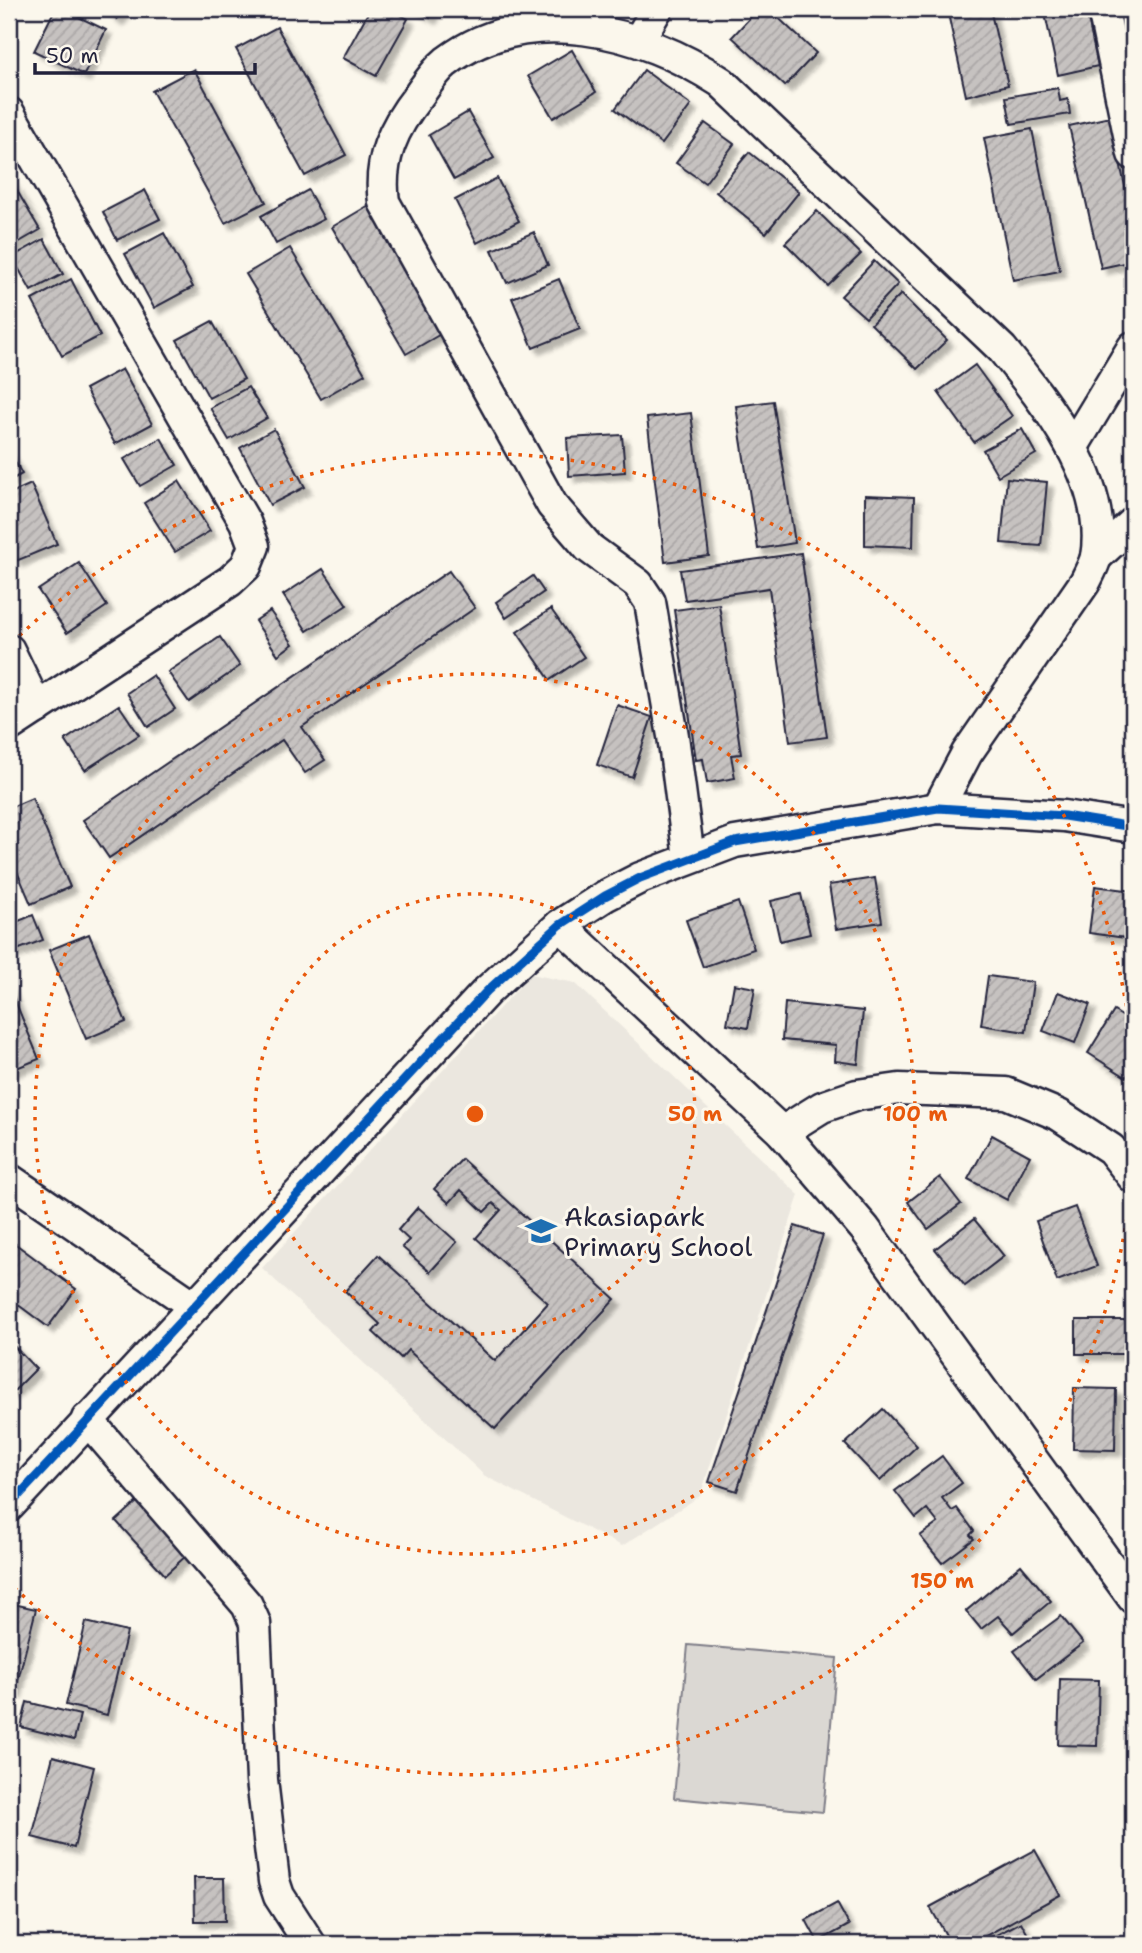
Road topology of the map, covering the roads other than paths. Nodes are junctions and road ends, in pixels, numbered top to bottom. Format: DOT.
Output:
graph roads {
  1 [pos="657,9"];
  2 [pos="1103,9"];
  3 [pos="538,14"];
  4 [pos="640,38"];
  5 [pos="1122,50"];
  6 [pos="1127,91"];
  7 [pos="9,113"];
  8 [pos="1133,154"];
  9 [pos="1133,346"];
  10 [pos="1072,448"];
  11 [pos="1133,523"];
  12 [pos="1096,557"];
  13 [pos="9,650"];
  14 [pos="37,708"];
  15 [pos="9,726"];
  16 [pos="937,808"];
  17 [pos="1133,827"];
  18 [pos="689,858"];
  19 [pos="560,925"];
  20 [pos="782,1132"];
  21 [pos="1133,1177"];
  22 [pos="9,1179"];
  23 [pos="194,1306"];
  24 [pos="87,1419"];
  25 [pos="9,1506"];
  26 [pos="1133,1598"];
  27 [pos="310,1944"];
  1 -- 4 [label="street"];
  2 -- 5 [label="street"];
  3 -- 4 [label="street"];
  3 -- 18 [label="street"];
  4 -- 10 [label="street"];
  5 -- 6 [label="street"];
  6 -- 8 [label="street"];
  7 -- 14 [label="street"];
  9 -- 10 [label="street"];
  10 -- 12 [label="street"];
  11 -- 12 [label="street"];
  12 -- 16 [label="street"];
  13 -- 14 [label="street"];
  14 -- 15 [label="street"];
  16 -- 17 [label="street"];
  16 -- 18 [label="street"];
  18 -- 19 [label="street"];
  19 -- 20 [label="street"];
  19 -- 23 [label="street"];
  20 -- 21 [label="street"];
  20 -- 26 [label="street"];
  22 -- 23 [label="street"];
  23 -- 24 [label="street"];
  24 -- 25 [label="street"];
  24 -- 27 [label="street"];
}
